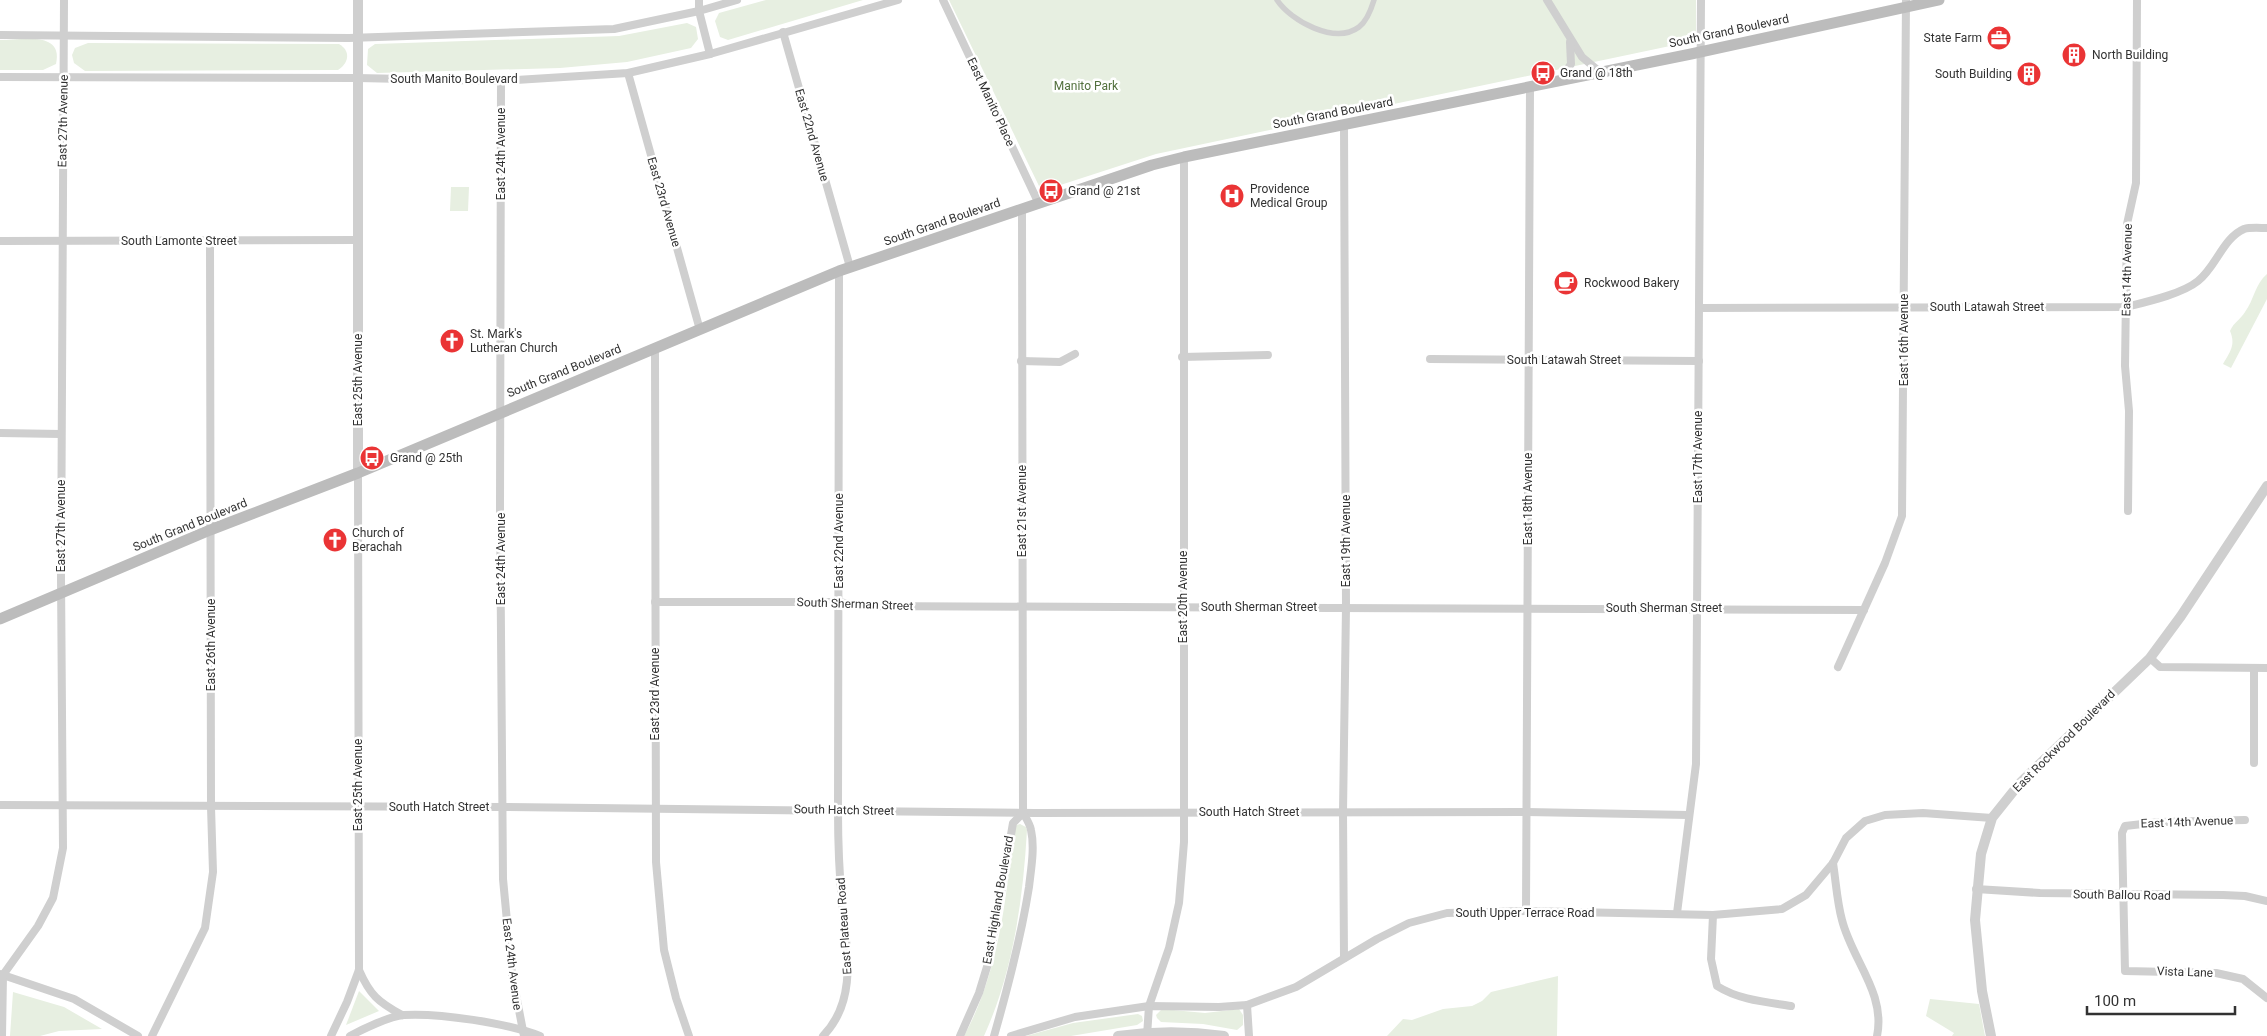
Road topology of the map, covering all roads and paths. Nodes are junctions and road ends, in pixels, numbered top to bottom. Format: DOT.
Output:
graph roads {
  1 [pos="64,0"];
  2 [pos="358,0"];
  3 [pos="699,0"];
  4 [pos="737,0"];
  5 [pos="898,0"];
  6 [pos="943,0"];
  7 [pos="1277,0"];
  8 [pos="1374,0"];
  9 [pos="1547,0"];
  10 [pos="1701,0"];
  11 [pos="1938,0"];
  12 [pos="2137,0"];
  13 [pos="1906,3"];
  14 [pos="699,11"];
  15 [pos="783,32"];
  16 [pos="0,35"];
  17 [pos="64,35"];
  18 [pos="358,38"];
  19 [pos="1570,38"];
  20 [pos="1701,52"];
  21 [pos="710,54"];
  22 [pos="1600,72"];
  23 [pos="628,73"];
  24 [pos="0,77"];
  25 [pos="64,77"];
  26 [pos="357,78"];
  27 [pos="501,81"];
  28 [pos="1559,81"];
  29 [pos="1530,87"];
  30 [pos="1344,124"];
  31 [pos="1184,157"];
  32 [pos="1039,204"];
  33 [pos="1022,209"];
  34 [pos="2267,228"];
  35 [pos="358,240"];
  36 [pos="0,241"];
  37 [pos="62,241"];
  38 [pos="210,242"];
  39 [pos="844,269"];
  40 [pos="1904,306"];
  41 [pos="2126,307"];
  42 [pos="1699,308"];
  43 [pos="700,330"];
  44 [pos="655,348"];
  45 [pos="1075,354"];
  46 [pos="1268,355"];
  47 [pos="1182,357"];
  48 [pos="1430,359"];
  49 [pos="1530,360"];
  50 [pos="1022,361"];
  51 [pos="1699,361"];
  52 [pos="500,412"];
  53 [pos="0,433"];
  54 [pos="62,434"];
  55 [pos="358,473"];
  56 [pos="2267,486"];
  57 [pos="2128,511"];
  58 [pos="210,530"];
  59 [pos="61,593"];
  60 [pos="655,602"];
  61 [pos="839,602"];
  62 [pos="1022,606"];
  63 [pos="1184,606"];
  64 [pos="1346,607"];
  65 [pos="1528,608"];
  66 [pos="1697,608"];
  67 [pos="1864,610"];
  68 [pos="0,619"];
  69 [pos="2150,658"];
  70 [pos="1838,667"];
  71 [pos="2254,668"];
  72 [pos="2267,668"];
  73 [pos="2254,763"];
  74 [pos="0,805"];
  75 [pos="63,806"];
  76 [pos="358,806"];
  77 [pos="211,807"];
  78 [pos="503,807"];
  79 [pos="654,808"];
  80 [pos="838,810"];
  81 [pos="1343,812"];
  82 [pos="1527,812"];
  83 [pos="1023,813"];
  84 [pos="1184,813"];
  85 [pos="1688,815"];
  86 [pos="1992,818"];
  87 [pos="2245,820"];
  88 [pos="1833,863"];
  89 [pos="1976,889"];
  90 [pos="2122,895"];
  91 [pos="2267,901"];
  92 [pos="1526,911"];
  93 [pos="1677,913"];
  94 [pos="1713,915"];
  95 [pos="1344,958"];
  96 [pos="359,970"];
  97 [pos="2125,971"];
  98 [pos="1,975"];
  99 [pos="2267,998"];
  100 [pos="1247,1004"];
  101 [pos="1150,1006"];
  102 [pos="1791,1006"];
  103 [pos="402,1015"];
  104 [pos="522,1032"];
  105 [pos="1147,1034"];
  106 [pos="2,1036"];
  107 [pos="138,1036"];
  108 [pos="152,1036"];
  109 [pos="331,1036"];
  110 [pos="350,1036"];
  111 [pos="540,1036"];
  112 [pos="689,1036"];
  113 [pos="823,1036"];
  114 [pos="960,1036"];
  115 [pos="994,1036"];
  116 [pos="1011,1036"];
  117 [pos="1118,1036"];
  118 [pos="1224,1036"];
  119 [pos="1249,1036"];
  120 [pos="1877,1036"];
  121 [pos="1991,1036"];
  1 -- 17 [label="street, East 27th Avenue"];
  2 -- 18 [label="street, East 25th Avenue"];
  3 -- 14 [label="street"];
  4 -- 14 [label="street"];
  5 -- 15 [label="street, South Manito Boulevard"];
  6 -- 32 [label="street, East Manito Place"];
  7 -- 8 [label="street"];
  9 -- 19 [label="street"];
  10 -- 20 [label="street, East 17th Avenue"];
  11 -- 13 [label="main road, South Grand Boulevard"];
  12 -- 41 [label="street, East 14th Avenue"];
  13 -- 20 [label="main road, South Grand Boulevard"];
  13 -- 40 [label="street, East 16th Avenue"];
  14 -- 18 [label="street"];
  14 -- 21 [label="street"];
  15 -- 21 [label="street, South Manito Boulevard"];
  15 -- 39 [label="street, East 22nd Avenue"];
  16 -- 17 [label="street"];
  17 -- 18 [label="street"];
  17 -- 25 [label="street, East 27th Avenue"];
  18 -- 26 [label="street, East 25th Avenue"];
  19 -- 22 [label="street"];
  19 -- 28 [label="street"];
  20 -- 22 [label="main road, South Grand Boulevard"];
  20 -- 42 [label="street, East 17th Avenue"];
  21 -- 23 [label="street, South Manito Boulevard"];
  22 -- 28 [label="main road, South Grand Boulevard"];
  23 -- 27 [label="street, South Manito Boulevard"];
  23 -- 43 [label="street, East 23rd Avenue"];
  24 -- 25 [label="street, South Manito Boulevard"];
  25 -- 26 [label="street, South Manito Boulevard"];
  25 -- 37 [label="street, East 27th Avenue"];
  26 -- 27 [label="street, South Manito Boulevard"];
  26 -- 35 [label="street, East 25th Avenue"];
  27 -- 52 [label="street, East 24th Avenue"];
  28 -- 29 [label="main road, South Grand Boulevard"];
  29 -- 30 [label="main road, South Grand Boulevard"];
  29 -- 49 [label="street, East 18th Avenue"];
  30 -- 31 [label="main road, South Grand Boulevard"];
  30 -- 64 [label="street, East 19th Avenue"];
  31 -- 32 [label="main road, South Grand Boulevard"];
  31 -- 47 [label="street, East 20th Avenue"];
  32 -- 33 [label="main road, South Grand Boulevard"];
  33 -- 39 [label="main road, South Grand Boulevard"];
  33 -- 50 [label="street, East 21st Avenue"];
  34 -- 41 [label="street, South Latawah Street"];
  35 -- 38 [label="street, South Lamonte Street"];
  35 -- 55 [label="street, East 25th Avenue"];
  36 -- 37 [label="street, South Lamonte Street"];
  37 -- 38 [label="street, South Lamonte Street"];
  37 -- 54 [label="street, East 27th Avenue"];
  38 -- 58 [label="street, East 26th Avenue"];
  39 -- 43 [label="main road, South Grand Boulevard"];
  39 -- 61 [label="street, East 22nd Avenue"];
  40 -- 41 [label="street, South Latawah Street"];
  40 -- 42 [label="street, South Latawah Street"];
  40 -- 67 [label="street, East 16th Avenue"];
  41 -- 57 [label="street, East 14th Avenue"];
  42 -- 51 [label="street, East 17th Avenue"];
  43 -- 44 [label="main road, South Grand Boulevard"];
  44 -- 52 [label="main road, South Grand Boulevard"];
  44 -- 60 [label="street, East 23rd Avenue"];
  45 -- 50 [label="street"];
  46 -- 47 [label="street"];
  47 -- 63 [label="street, East 20th Avenue"];
  48 -- 49 [label="street, South Latawah Street"];
  49 -- 51 [label="street, South Latawah Street"];
  49 -- 65 [label="street, East 18th Avenue"];
  50 -- 62 [label="street, East 21st Avenue"];
  51 -- 66 [label="street, East 17th Avenue"];
  52 -- 55 [label="main road, South Grand Boulevard"];
  52 -- 78 [label="street, East 24th Avenue"];
  53 -- 54 [label="street"];
  54 -- 59 [label="street, East 27th Avenue"];
  55 -- 58 [label="main road, South Grand Boulevard"];
  55 -- 76 [label="street, East 25th Avenue"];
  56 -- 69 [label="street, East Rockwood Boulevard"];
  58 -- 59 [label="main road, South Grand Boulevard"];
  58 -- 77 [label="street, East 26th Avenue"];
  59 -- 68 [label="main road, South Grand Boulevard"];
  59 -- 75 [label="street, East 27th Avenue"];
  60 -- 61 [label="street, South Sherman Street"];
  60 -- 79 [label="street, East 23rd Avenue"];
  61 -- 62 [label="street, South Sherman Street"];
  61 -- 80 [label="street, East 22nd Avenue"];
  62 -- 63 [label="street, South Sherman Street"];
  62 -- 83 [label="street, East 21st Avenue"];
  63 -- 64 [label="street, South Sherman Street"];
  63 -- 84 [label="street, East 20th Avenue"];
  64 -- 65 [label="street, South Sherman Street"];
  64 -- 81 [label="street, East 19th Avenue"];
  65 -- 66 [label="street, South Sherman Street"];
  65 -- 82 [label="street, East 18th Avenue"];
  66 -- 67 [label="street, South Sherman Street"];
  66 -- 85 [label="street, East 17th Avenue"];
  67 -- 70 [label="street, East 16th Avenue"];
  69 -- 71 [label="street"];
  69 -- 86 [label="street, East Rockwood Boulevard"];
  71 -- 72 [label="street"];
  71 -- 73 [label="street"];
  74 -- 75 [label="street, South Hatch Street"];
  75 -- 77 [label="street, South Hatch Street"];
  75 -- 98 [label="street, East 27th Avenue"];
  76 -- 77 [label="street, South Hatch Street"];
  76 -- 78 [label="street, South Hatch Street"];
  76 -- 96 [label="street, East 25th Avenue"];
  77 -- 108 [label="street, East 26th Avenue"];
  78 -- 79 [label="street, South Hatch Street"];
  78 -- 104 [label="street, East 24th Avenue"];
  79 -- 80 [label="street, South Hatch Street"];
  79 -- 112 [label="street, East 23rd Avenue"];
  80 -- 83 [label="street, South Hatch Street"];
  80 -- 113 [label="street, East Plateau Road"];
  81 -- 82 [label="street, South Hatch Street"];
  81 -- 84 [label="street, South Hatch Street"];
  81 -- 95 [label="street, East 19th Avenue"];
  82 -- 85 [label="street, South Hatch Street"];
  82 -- 92 [label="street, East 18th Avenue"];
  83 -- 84 [label="street, South Hatch Street"];
  83 -- 114 [label="street, East Highland Boulevard"];
  83 -- 115 [label="street, East Highland Boulevard"];
  84 -- 101 [label="street, East 20th Avenue"];
  85 -- 93 [label="street, East 17th Avenue"];
  86 -- 88 [label="street, South Upper Terrace Road"];
  86 -- 89 [label="street, East Rockwood Boulevard"];
  87 -- 90 [label="street, East 14th Avenue"];
  88 -- 94 [label="street, South Upper Terrace Road"];
  88 -- 120 [label="street"];
  89 -- 90 [label="street, South Ballou Road"];
  89 -- 121 [label="street, East Rockwood Boulevard"];
  90 -- 91 [label="street, South Ballou Road"];
  90 -- 97 [label="street, East 14th Avenue"];
  92 -- 93 [label="street, South Upper Terrace Road"];
  92 -- 95 [label="street, South Upper Terrace Road"];
  93 -- 94 [label="street, South Upper Terrace Road"];
  94 -- 102 [label="street"];
  95 -- 100 [label="street, South Upper Terrace Road"];
  96 -- 103 [label="street, East 25th Avenue"];
  96 -- 109 [label="street, East 25th Avenue"];
  97 -- 99 [label="street, Vista Lane"];
  98 -- 106 [label="street"];
  98 -- 107 [label="street"];
  100 -- 101 [label="street, South Upper Terrace Road"];
  100 -- 119 [label="street"];
  101 -- 105 [label="street, East 20th Avenue"];
  101 -- 116 [label="street, South Upper Terrace Road"];
  103 -- 104 [label="street"];
  103 -- 110 [label="street"];
  104 -- 111 [label="street"];
  105 -- 117 [label="street"];
  105 -- 118 [label="street"];
}
